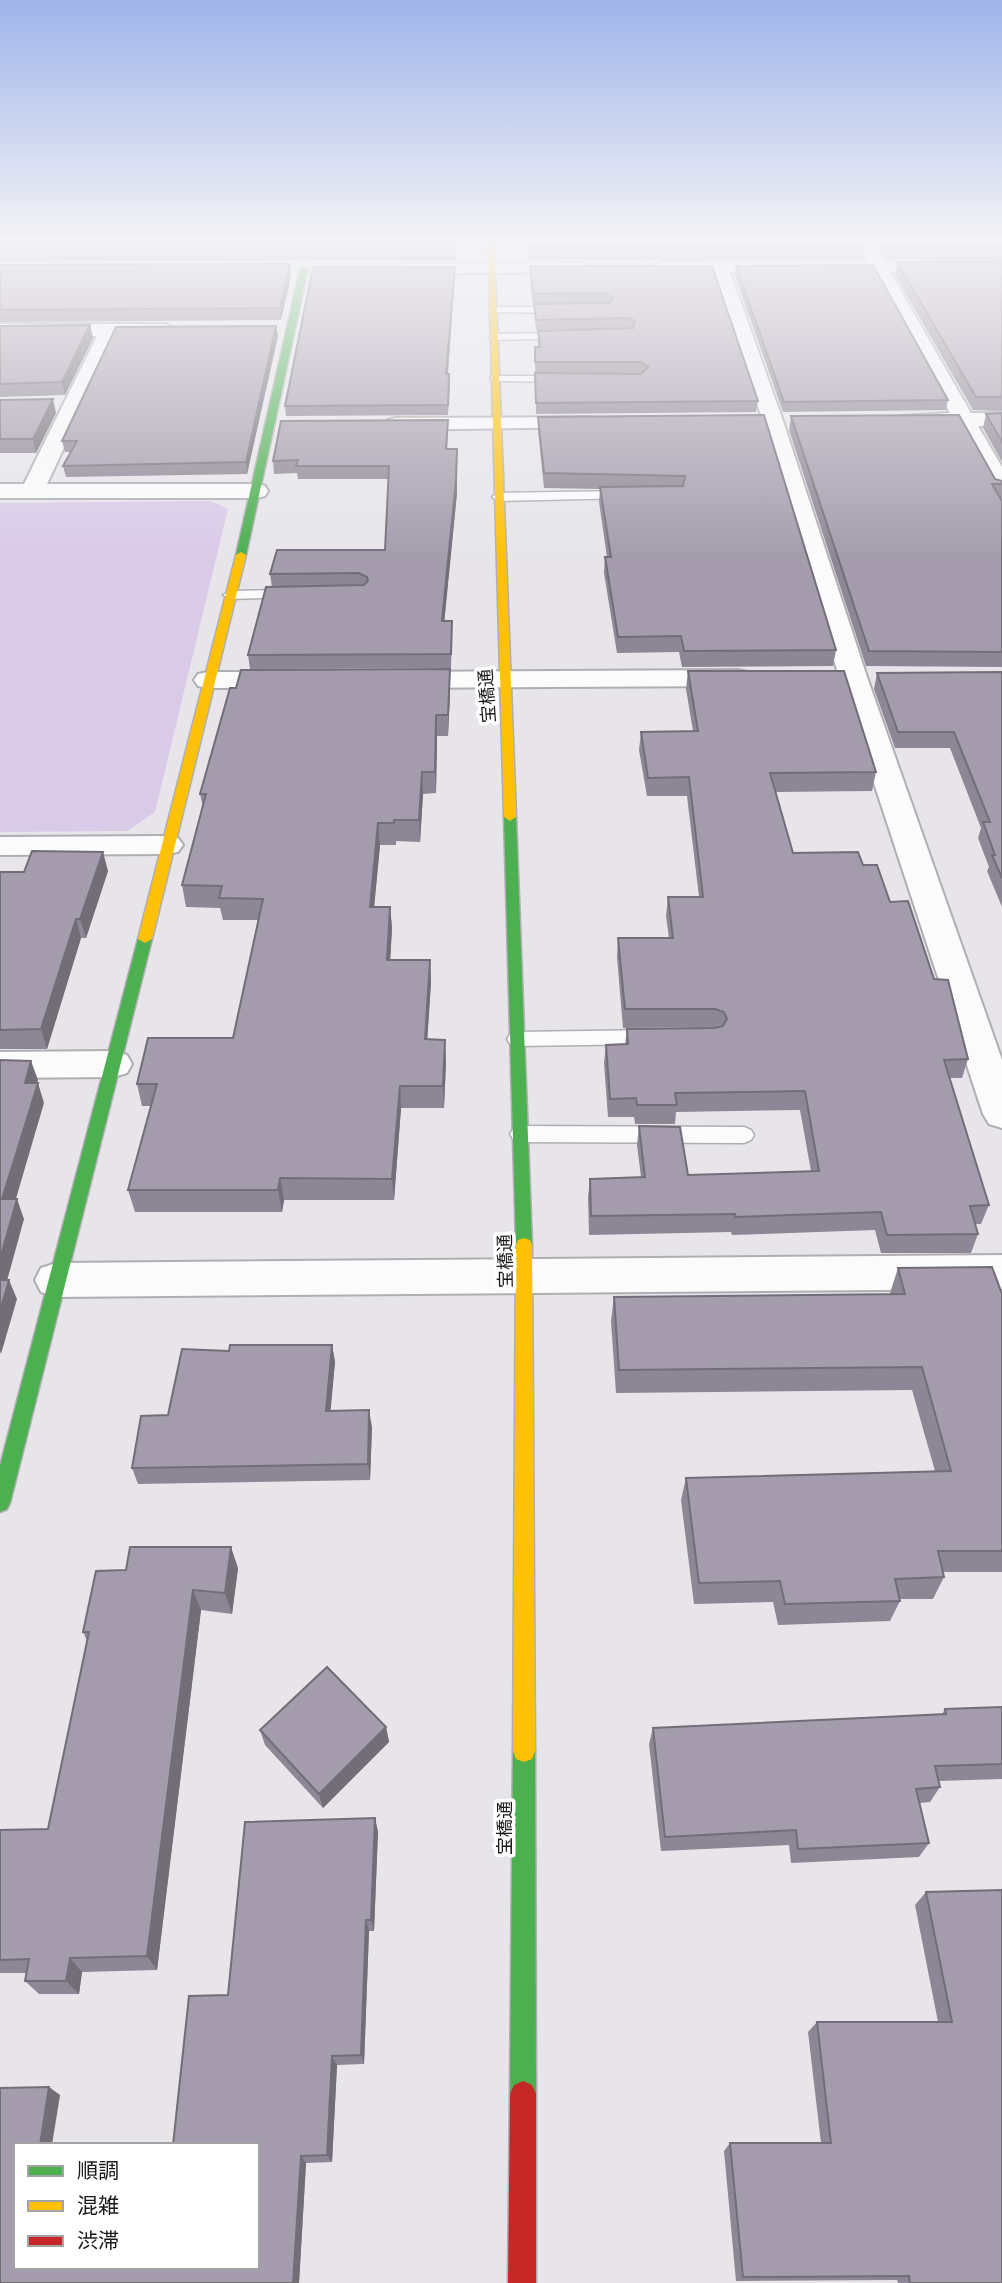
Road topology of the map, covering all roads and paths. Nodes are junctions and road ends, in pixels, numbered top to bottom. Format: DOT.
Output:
graph roads {
  1 [pos="101,347"];
  2 [pos="291,347"];
  3 [pos="494,347"];
  4 [pos="755,347"];
  5 [pos="923,347"];
  6 [pos="495,379"];
  7 [pos="574,379"];
  8 [pos="50,404"];
  9 [pos="74,404"];
  10 [pos="963,419"];
  11 [pos="1002,419"];
  12 [pos="895,420"];
  13 [pos="745,421"];
  14 [pos="787,421"];
  15 [pos="607,422"];
  16 [pos="496,423"];
  17 [pos="371,424"];
  18 [pos="1002,487"];
  19 [pos="33,490"];
  20 [pos="0,491"];
  21 [pos="257,491"];
  22 [pos="636,495"];
  23 [pos="498,497"];
  24 [pos="308,594"];
  25 [pos="230,595"];
  26 [pos="825,677"];
  27 [pos="867,677"];
  28 [pos="769,678"];
  29 [pos="208,680"];
  30 [pos="315,680"];
  31 [pos="369,680"];
  32 [pos="504,680"];
  33 [pos="167,845"];
  34 [pos="0,846"];
  35 [pos="670,1037"];
  36 [pos="517,1039"];
  37 [pos="114,1064"];
  38 [pos="0,1065"];
  39 [pos="1002,1114"];
  40 [pos="520,1134"];
  41 [pos="744,1135"];
  42 [pos="1002,1272"];
  43 [pos="524,1276"];
  44 [pos="56,1280"];
  45 [pos="0,1503"];
  46 [pos="522,2283"];
  1 -- 9 [label="street"];
  2 -- 21 [label="street"];
  3 -- 6 [label="street, 宝橋通"];
  4 -- 14 [label="street"];
  5 -- 10 [label="street"];
  6 -- 7 [label="lane"];
  6 -- 16 [label="street, 宝橋通"];
  8 -- 9 [label="street"];
  9 -- 19 [label="street"];
  10 -- 11 [label="street"];
  10 -- 12 [label="street"];
  10 -- 18 [label="street"];
  13 -- 14 [label="street"];
  14 -- 27 [label="street"];
  15 -- 16 [label="street"];
  16 -- 17 [label="street"];
  16 -- 23 [label="street, 宝橋通"];
  19 -- 20 [label="street"];
  19 -- 21 [label="street"];
  21 -- 25 [label="street"];
  22 -- 23 [label="lane"];
  23 -- 32 [label="street, 宝橋通"];
  24 -- 25 [label="lane"];
  25 -- 29 [label="street"];
  26 -- 27 [label="street"];
  27 -- 39 [label="street"];
  28 -- 32 [label="street"];
  29 -- 30 [label="street"];
  29 -- 33 [label="street"];
  31 -- 32 [label="street"];
  32 -- 36 [label="street, 宝橋通"];
  33 -- 34 [label="street"];
  33 -- 37 [label="street"];
  35 -- 36 [label="lane"];
  36 -- 40 [label="street, 宝橋通"];
  37 -- 38 [label="street"];
  37 -- 44 [label="street"];
  40 -- 41 [label="lane"];
  40 -- 43 [label="street, 宝橋通"];
  42 -- 43 [label="street"];
  43 -- 44 [label="street"];
  43 -- 46 [label="street, 宝橋通"];
  44 -- 45 [label="street"];
}
